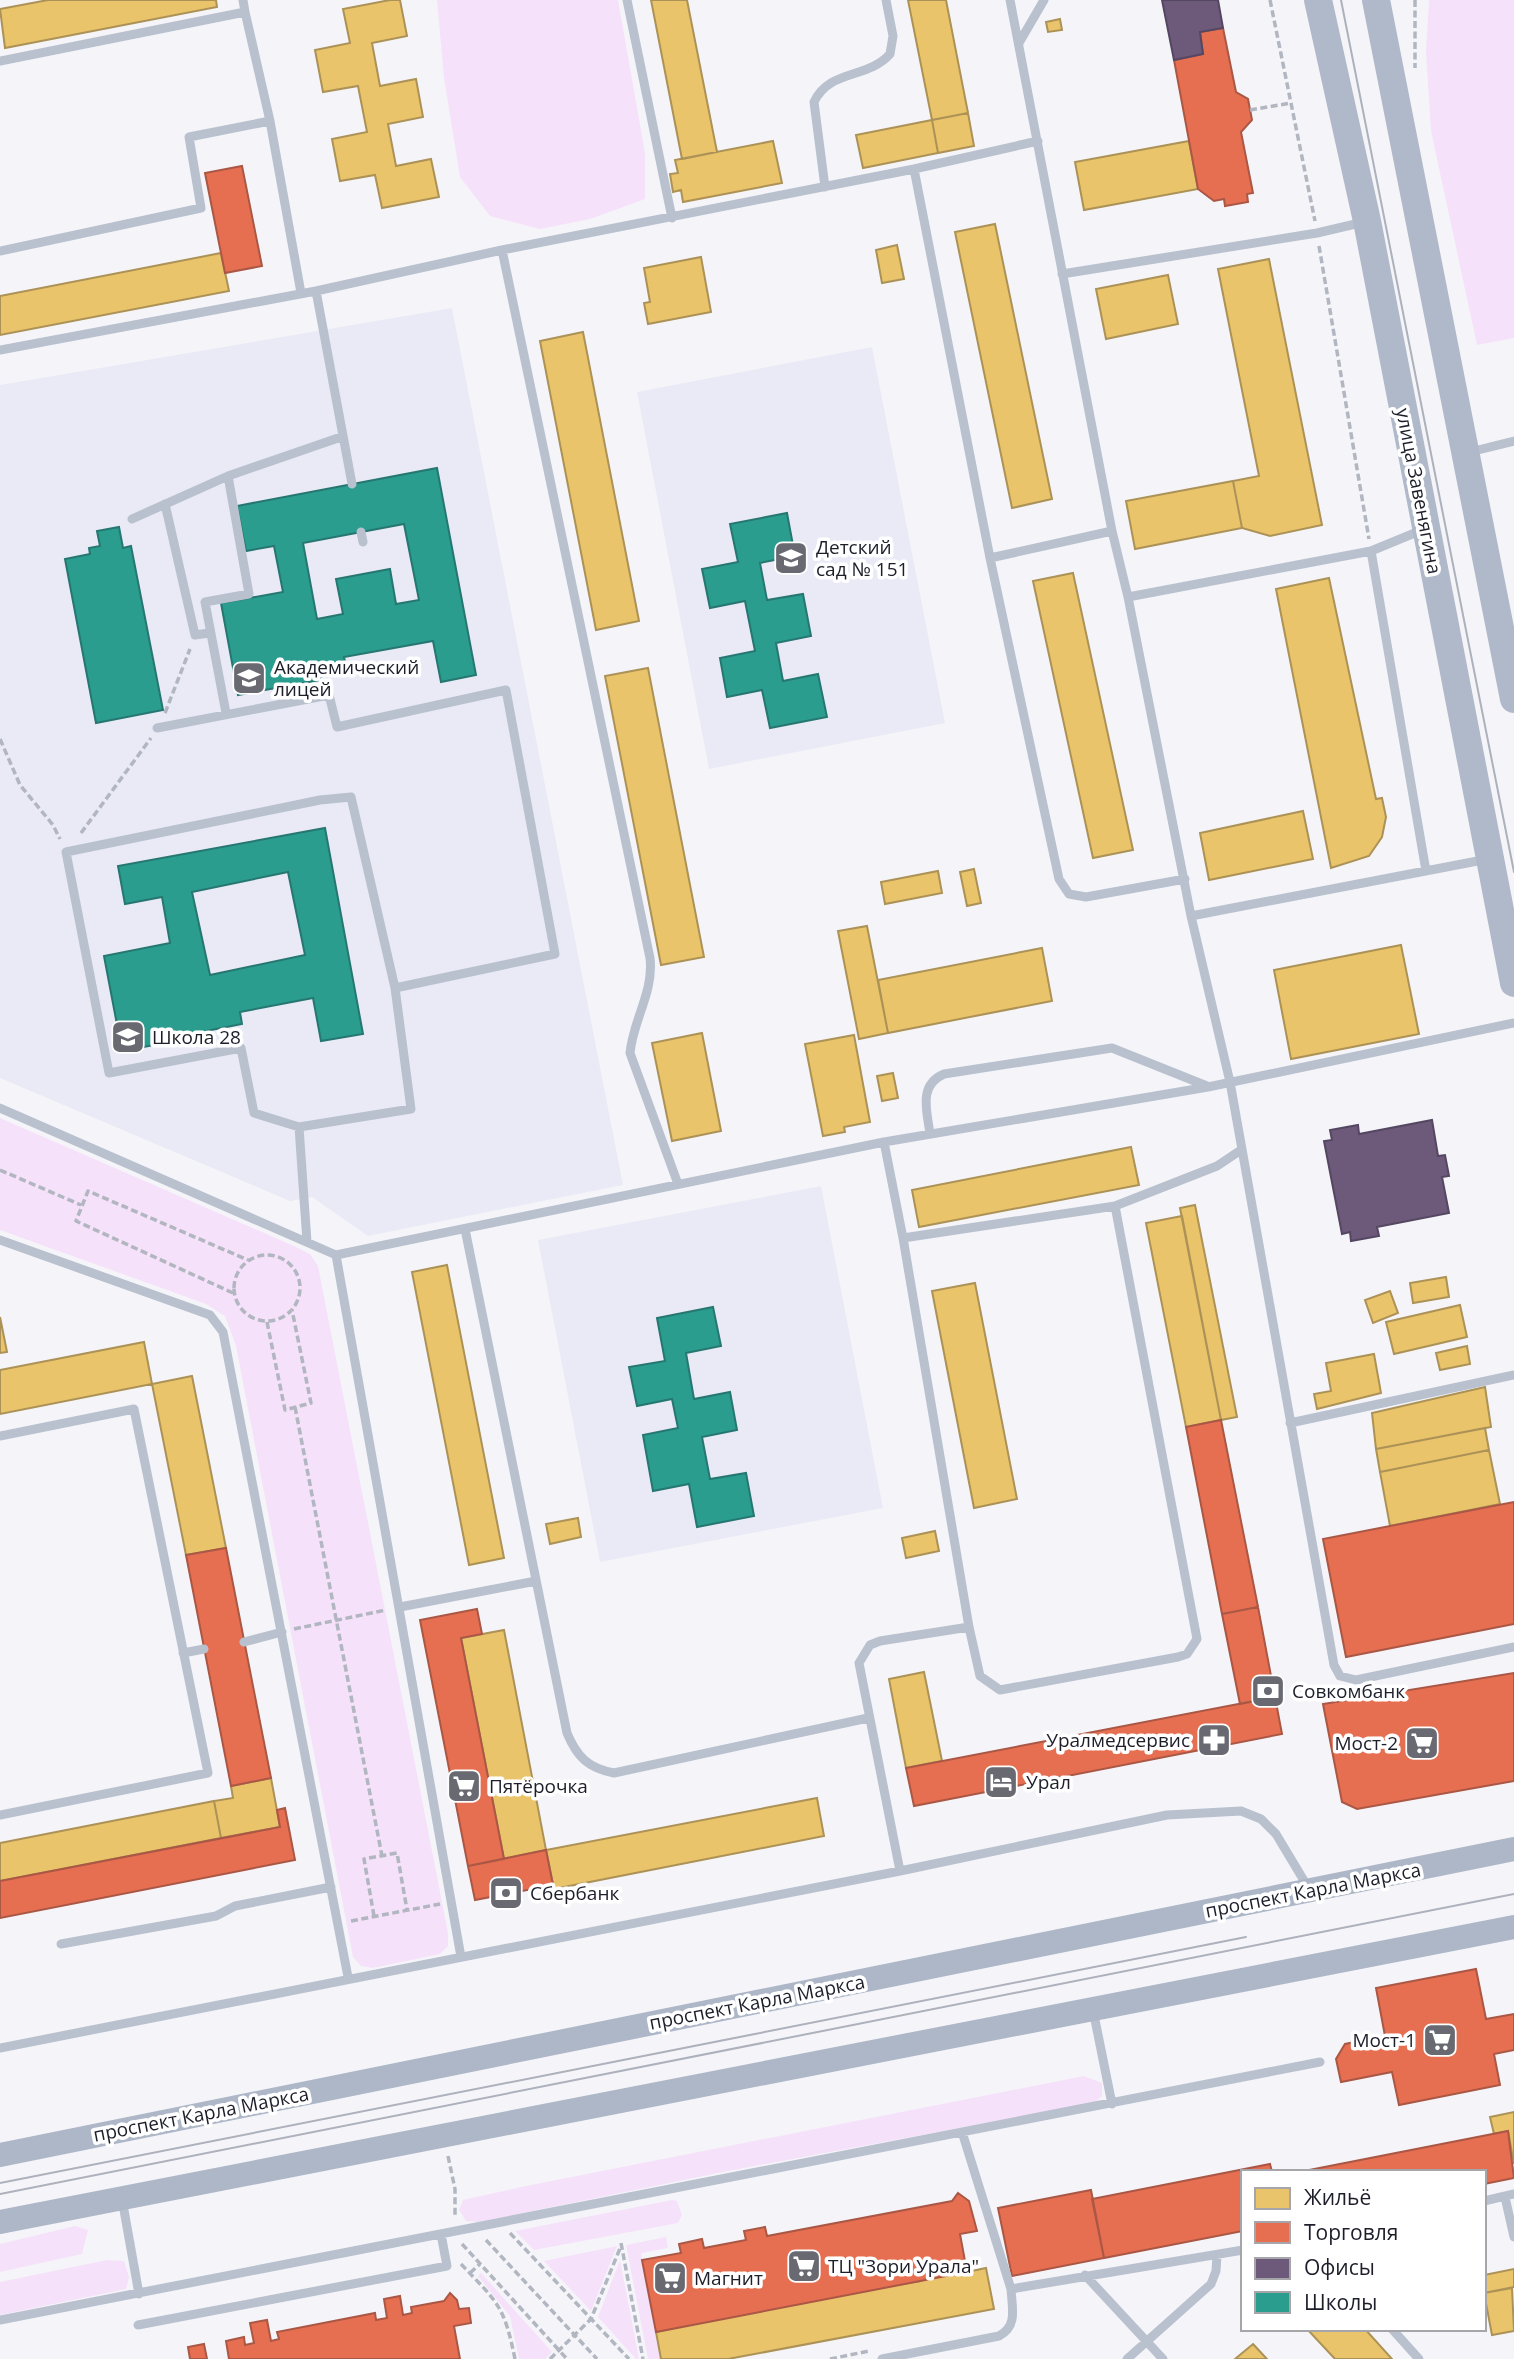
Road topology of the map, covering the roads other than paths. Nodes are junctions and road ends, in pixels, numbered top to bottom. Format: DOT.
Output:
graph roads {
  1 [pos="243,0"];
  2 [pos="627,0"];
  3 [pos="886,0"];
  4 [pos="1010,0"];
  5 [pos="1044,0"];
  6 [pos="1318,0"];
  7 [pos="1376,0"];
  8 [pos="244,12"];
  9 [pos="1018,43"];
  10 [pos="0,61"];
  11 [pos="270,121"];
  12 [pos="1038,141"];
  13 [pos="914,169"];
  14 [pos="825,187"];
  15 [pos="672,218"];
  16 [pos="1367,221"];
  17 [pos="502,250"];
  18 [pos="0,251"];
  19 [pos="1062,274"];
  20 [pos="316,291"];
  21 [pos="301,293"];
  22 [pos="0,351"];
  23 [pos="341,436"];
  24 [pos="1514,441"];
  25 [pos="1464,453"];
  26 [pos="228,477"];
  27 [pos="352,484"];
  28 [pos="165,504"];
  29 [pos="132,519"];
  30 [pos="1426,528"];
  31 [pos="1112,531"];
  32 [pos="1371,551"];
  33 [pos="990,558"];
  34 [pos="1128,597"];
  35 [pos="209,632"];
  36 [pos="1514,699"];
  37 [pos="226,713"];
  38 [pos="157,728"];
  39 [pos="1488,859"];
  40 [pos="1426,871"];
  41 [pos="1185,878"];
  42 [pos="1191,916"];
  43 [pos="1514,983"];
  44 [pos="394,988"];
  45 [pos="1514,1023"];
  46 [pos="1230,1082"];
  47 [pos="1209,1087"];
  48 [pos="0,1108"];
  49 [pos="299,1127"];
  50 [pos="930,1134"];
  51 [pos="884,1142"];
  52 [pos="1241,1150"];
  53 [pos="678,1184"];
  54 [pos="1115,1206"];
  55 [pos="465,1228"];
  56 [pos="903,1238"];
  57 [pos="0,1240"];
  58 [pos="307,1242"];
  59 [pos="336,1255"];
  60 [pos="1514,1375"];
  61 [pos="1290,1423"];
  62 [pos="0,1436"];
  63 [pos="536,1581"];
  64 [pos="400,1607"];
  65 [pos="969,1627"];
  66 [pos="282,1632"];
  67 [pos="244,1642"];
  68 [pos="1514,1647"];
  69 [pos="204,1649"];
  70 [pos="183,1653"];
  71 [pos="868,1718"];
  72 [pos="0,1815"];
  73 [pos="1514,1849"];
  74 [pos="900,1871"];
  75 [pos="331,1887"];
  76 [pos="1310,1890"];
  77 [pos="1514,1927"];
  78 [pos="1472,1935"];
  79 [pos="1514,1937"];
  80 [pos="61,1944"];
  81 [pos="461,1957"];
  82 [pos="348,1977"];
  83 [pos="1093,2009"];
  84 [pos="0,2048"];
  85 [pos="1320,2062"];
  86 [pos="1112,2104"];
  87 [pos="962,2132"];
  88 [pos="0,2155"];
  89 [pos="1510,2195"];
  90 [pos="121,2198"];
  91 [pos="1486,2201"];
  92 [pos="0,2222"];
  93 [pos="441,2234"];
  94 [pos="1514,2237"];
  95 [pos="1241,2250"];
  96 [pos="1217,2255"];
  97 [pos="1085,2275"];
  98 [pos="1011,2289"];
  99 [pos="139,2294"];
  100 [pos="0,2320"];
  101 [pos="138,2325"];
  102 [pos="1393,2331"];
  103 [pos="1148,2342"];
  104 [pos="882,2359"];
  105 [pos="1127,2359"];
  106 [pos="1163,2359"];
  107 [pos="1419,2359"];
  1 -- 8 [label="lane"];
  2 -- 15 [label="lane"];
  3 -- 14 [label="lane"];
  4 -- 9 [label="lane"];
  5 -- 9 [label="lane"];
  6 -- 16 [label="main road, улица Завенягина"];
  7 -- 25 [label="main road"];
  8 -- 10 [label="lane"];
  8 -- 11 [label="lane"];
  9 -- 12 [label="lane"];
  11 -- 18 [label="lane"];
  11 -- 21 [label="lane"];
  12 -- 13 [label="lane"];
  12 -- 19 [label="lane"];
  13 -- 14 [label="lane"];
  13 -- 33 [label="lane"];
  14 -- 15 [label="lane"];
  15 -- 17 [label="lane"];
  16 -- 19 [label="lane"];
  16 -- 30 [label="main road, улица Завенягина"];
  17 -- 20 [label="lane"];
  17 -- 53 [label="lane"];
  19 -- 31 [label="lane"];
  20 -- 21 [label="lane"];
  20 -- 23 [label="lane"];
  21 -- 22 [label="lane"];
  23 -- 26 [label="lane"];
  23 -- 27 [label="lane"];
  24 -- 25 [label="lane"];
  25 -- 36 [label="main road"];
  26 -- 28 [label="lane"];
  26 -- 35 [label="lane"];
  28 -- 29 [label="lane"];
  28 -- 35 [label="lane"];
  30 -- 32 [label="lane"];
  30 -- 39 [label="main road, улица Завенягина"];
  31 -- 33 [label="lane"];
  31 -- 34 [label="lane"];
  32 -- 34 [label="lane"];
  32 -- 40 [label="lane"];
  33 -- 41 [label="lane"];
  34 -- 41 [label="lane"];
  35 -- 37 [label="lane"];
  37 -- 38 [label="lane"];
  37 -- 44 [label="lane"];
  39 -- 40 [label="lane"];
  39 -- 43 [label="main road, улица Завенягина"];
  40 -- 42 [label="lane"];
  41 -- 42 [label="lane"];
  42 -- 46 [label="lane"];
  44 -- 49 [label="lane"];
  44 -- 49 [label="lane"];
  45 -- 46 [label="lane"];
  46 -- 47 [label="lane"];
  46 -- 52 [label="lane"];
  47 -- 50 [label="lane"];
  47 -- 50 [label="lane"];
  48 -- 58 [label="lane"];
  49 -- 58 [label="lane"];
  50 -- 51 [label="lane"];
  51 -- 53 [label="lane"];
  51 -- 56 [label="lane"];
  52 -- 54 [label="lane"];
  52 -- 61 [label="lane"];
  53 -- 55 [label="lane"];
  54 -- 56 [label="lane"];
  54 -- 65 [label="lane"];
  55 -- 59 [label="lane"];
  55 -- 63 [label="lane"];
  56 -- 65 [label="lane"];
  57 -- 66 [label="lane"];
  58 -- 59 [label="lane"];
  59 -- 64 [label="lane"];
  60 -- 61 [label="lane"];
  61 -- 68 [label="lane"];
  62 -- 70 [label="lane"];
  63 -- 64 [label="lane"];
  63 -- 71 [label="lane"];
  64 -- 81 [label="lane"];
  65 -- 71 [label="lane"];
  66 -- 67 [label="lane"];
  66 -- 75 [label="lane"];
  69 -- 70 [label="lane"];
  70 -- 72 [label="lane"];
  71 -- 74 [label="lane"];
  73 -- 76 [label="main road, проспект Карла Маркса"];
  74 -- 76 [label="lane"];
  74 -- 81 [label="lane"];
  75 -- 80 [label="lane"];
  75 -- 82 [label="lane"];
  76 -- 88 [label="main road, проспект Карла Маркса"];
  77 -- 78 [label="main road"];
  78 -- 79 [label="main road"];
  78 -- 83 [label="main road"];
  81 -- 82 [label="lane"];
  82 -- 84 [label="lane"];
  83 -- 86 [label="lane"];
  83 -- 90 [label="main road"];
  85 -- 86 [label="lane"];
  86 -- 87 [label="lane"];
  87 -- 93 [label="lane"];
  87 -- 98 [label="lane"];
  89 -- 91 [label="lane"];
  89 -- 94 [label="lane"];
  90 -- 92 [label="main road"];
  90 -- 99 [label="lane"];
  93 -- 99 [label="lane"];
  93 -- 101 [label="lane"];
  95 -- 96 [label="lane"];
  96 -- 97 [label="lane"];
  96 -- 103 [label="lane"];
  97 -- 98 [label="lane"];
  97 -- 103 [label="lane"];
  98 -- 104 [label="lane"];
  99 -- 100 [label="lane"];
  102 -- 107 [label="lane"];
  103 -- 105 [label="lane"];
  103 -- 106 [label="lane"];
}
